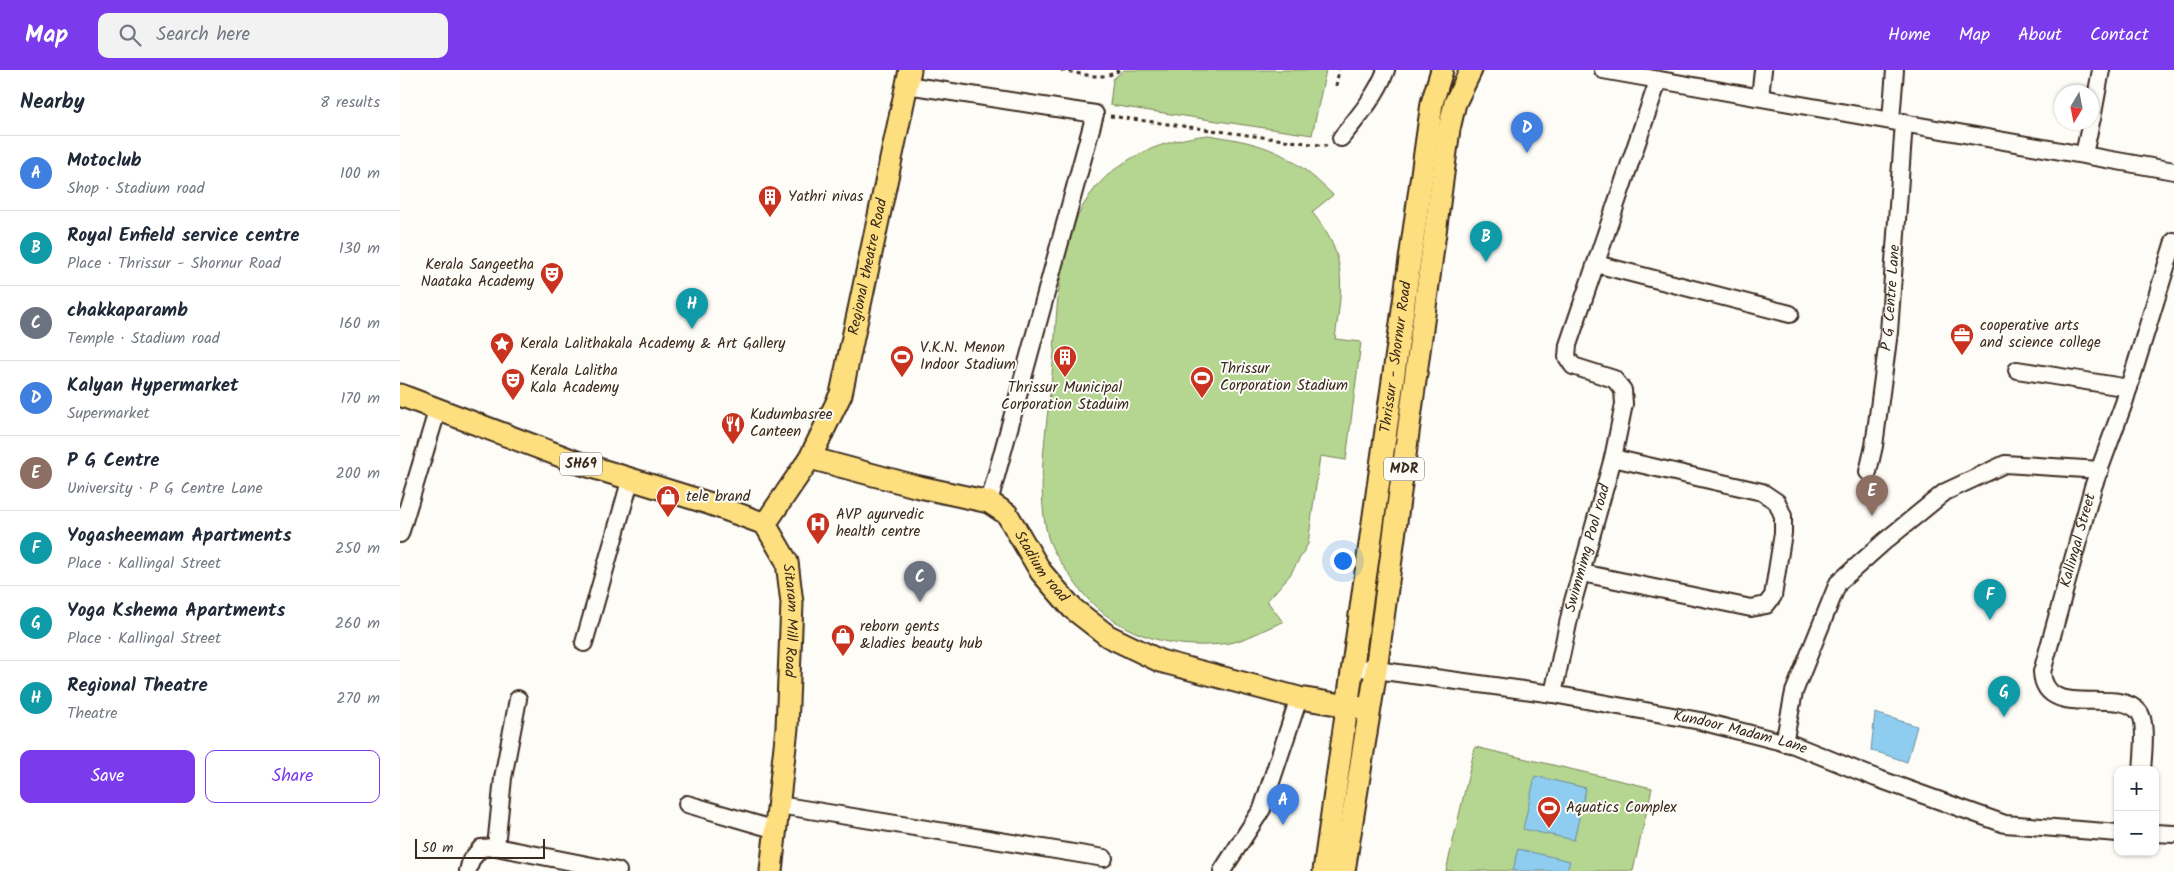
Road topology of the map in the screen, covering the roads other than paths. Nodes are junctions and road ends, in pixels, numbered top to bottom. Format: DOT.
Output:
graph roads {
  1 [pos="1386,70"];
  2 [pos="1442,70"];
  3 [pos="1472,70"];
  4 [pos="1603,70"];
  5 [pos="1763,70"];
  6 [pos="1895,70"];
  7 [pos="2101,70"];
  8 [pos="909,78"];
  9 [pos="1658,81"];
  10 [pos="2098,85"];
  11 [pos="1760,97"];
  12 [pos="1898,121"];
  13 [pos="2089,130"];
  14 [pos="1341,138"];
  15 [pos="2084,154"];
  16 [pos="2174,171"];
  17 [pos="2174,241"];
  18 [pos="1596,264"];
  19 [pos="1790,314"];
  20 [pos="2017,370"];
  21 [pos="2129,388"];
  22 [pos="400,395"];
  23 [pos="438,408"];
  24 [pos="810,458"];
  25 [pos="1613,458"];
  26 [pos="2100,470"];
  27 [pos="1868,472"];
  28 [pos="631,478"];
  29 [pos="989,502"];
  30 [pos="765,524"];
  31 [pos="400,534"];
  32 [pos="1582,573"];
  33 [pos="584,643"];
  34 [pos="1354,667"];
  35 [pos="1376,670"];
  36 [pos="1553,694"];
  37 [pos="1299,698"];
  38 [pos="518,699"];
  39 [pos="1348,706"];
  40 [pos="1370,709"];
  41 [pos="1784,743"];
  42 [pos="2142,766"];
  43 [pos="686,804"];
  44 [pos="779,805"];
  45 [pos="776,830"];
  46 [pos="2114,833"];
  47 [pos="2159,833"];
  48 [pos="2174,834"];
  49 [pos="1338,841"];
  50 [pos="496,847"];
  51 [pos="1104,858"];
  52 [pos="468,871"];
  53 [pos="618,871"];
  54 [pos="771,871"];
  55 [pos="1222,871"];
  56 [pos="1324,871"];
  57 [pos="1344,871"];
  1 -- 14 [label="street"];
  2 -- 34 [label="main road, Thrissur - Shornur Road / MDR"];
  3 -- 35 [label="main road, MDR"];
  4 -- 9 [label="street"];
  5 -- 11 [label="street"];
  6 -- 12 [label="street, P G Centre Lane"];
  7 -- 10 [label="street"];
  8 -- 24 [label="main road, Regional theatre Road"];
  8 -- 29 [label="street"];
  9 -- 11 [label="street"];
  9 -- 18 [label="street"];
  11 -- 12 [label="street"];
  12 -- 15 [label="street"];
  12 -- 27 [label="street, P G Centre Lane"];
  13 -- 15 [label="street"];
  15 -- 16 [label="street"];
  17 -- 21 [label="street, Kallingal Street"];
  18 -- 19 [label="street"];
  18 -- 25 [label="street, Swimmimg Pool road"];
  20 -- 21 [label="street"];
  21 -- 26 [label="street, Kallingal Street"];
  22 -- 23 [label="main road, SH69"];
  23 -- 28 [label="main road, SH69"];
  23 -- 31 [label="street"];
  24 -- 29 [label="main road, Stadium road"];
  24 -- 30 [label="main road"];
  25 -- 32 [label="street, Swimmimg Pool road"];
  25 -- 32 [label="street"];
  26 -- 41 [label="street"];
  26 -- 42 [label="street, Kallingal Street"];
  28 -- 30 [label="main road, SH69"];
  28 -- 33 [label="street"];
  29 -- 37 [label="main road, Stadium road"];
  30 -- 44 [label="main road, Sitaram Mill Road"];
  32 -- 36 [label="street, Swimmimg Pool road"];
  34 -- 35 [label="street, Kundoor Madam Lane"];
  34 -- 39 [label="main road, Thrissur - Shornur Road / MDR"];
  35 -- 36 [label="street, Kundoor Madam Lane"];
  35 -- 40 [label="main road, MDR"];
  36 -- 41 [label="street, Kundoor Madam Lane"];
  37 -- 39 [label="main road, Stadium road"];
  37 -- 55 [label="street"];
  38 -- 50 [label="street"];
  39 -- 40 [label="main road, Stadium road"];
  39 -- 49 [label="main road, MDR"];
  40 -- 49 [label="main road, MDR"];
  41 -- 46 [label="street, Kundoor Madam Lane"];
  43 -- 45 [label="street"];
  44 -- 45 [label="main road, Sitaram Mill Road"];
  44 -- 51 [label="street"];
  45 -- 54 [label="main road, Sitaram Mill Road"];
  47 -- 48 [label="street"];
  49 -- 56 [label="main road, MDR"];
  49 -- 57 [label="main road, MDR"];
  50 -- 52 [label="street"];
  50 -- 53 [label="street"];
}
